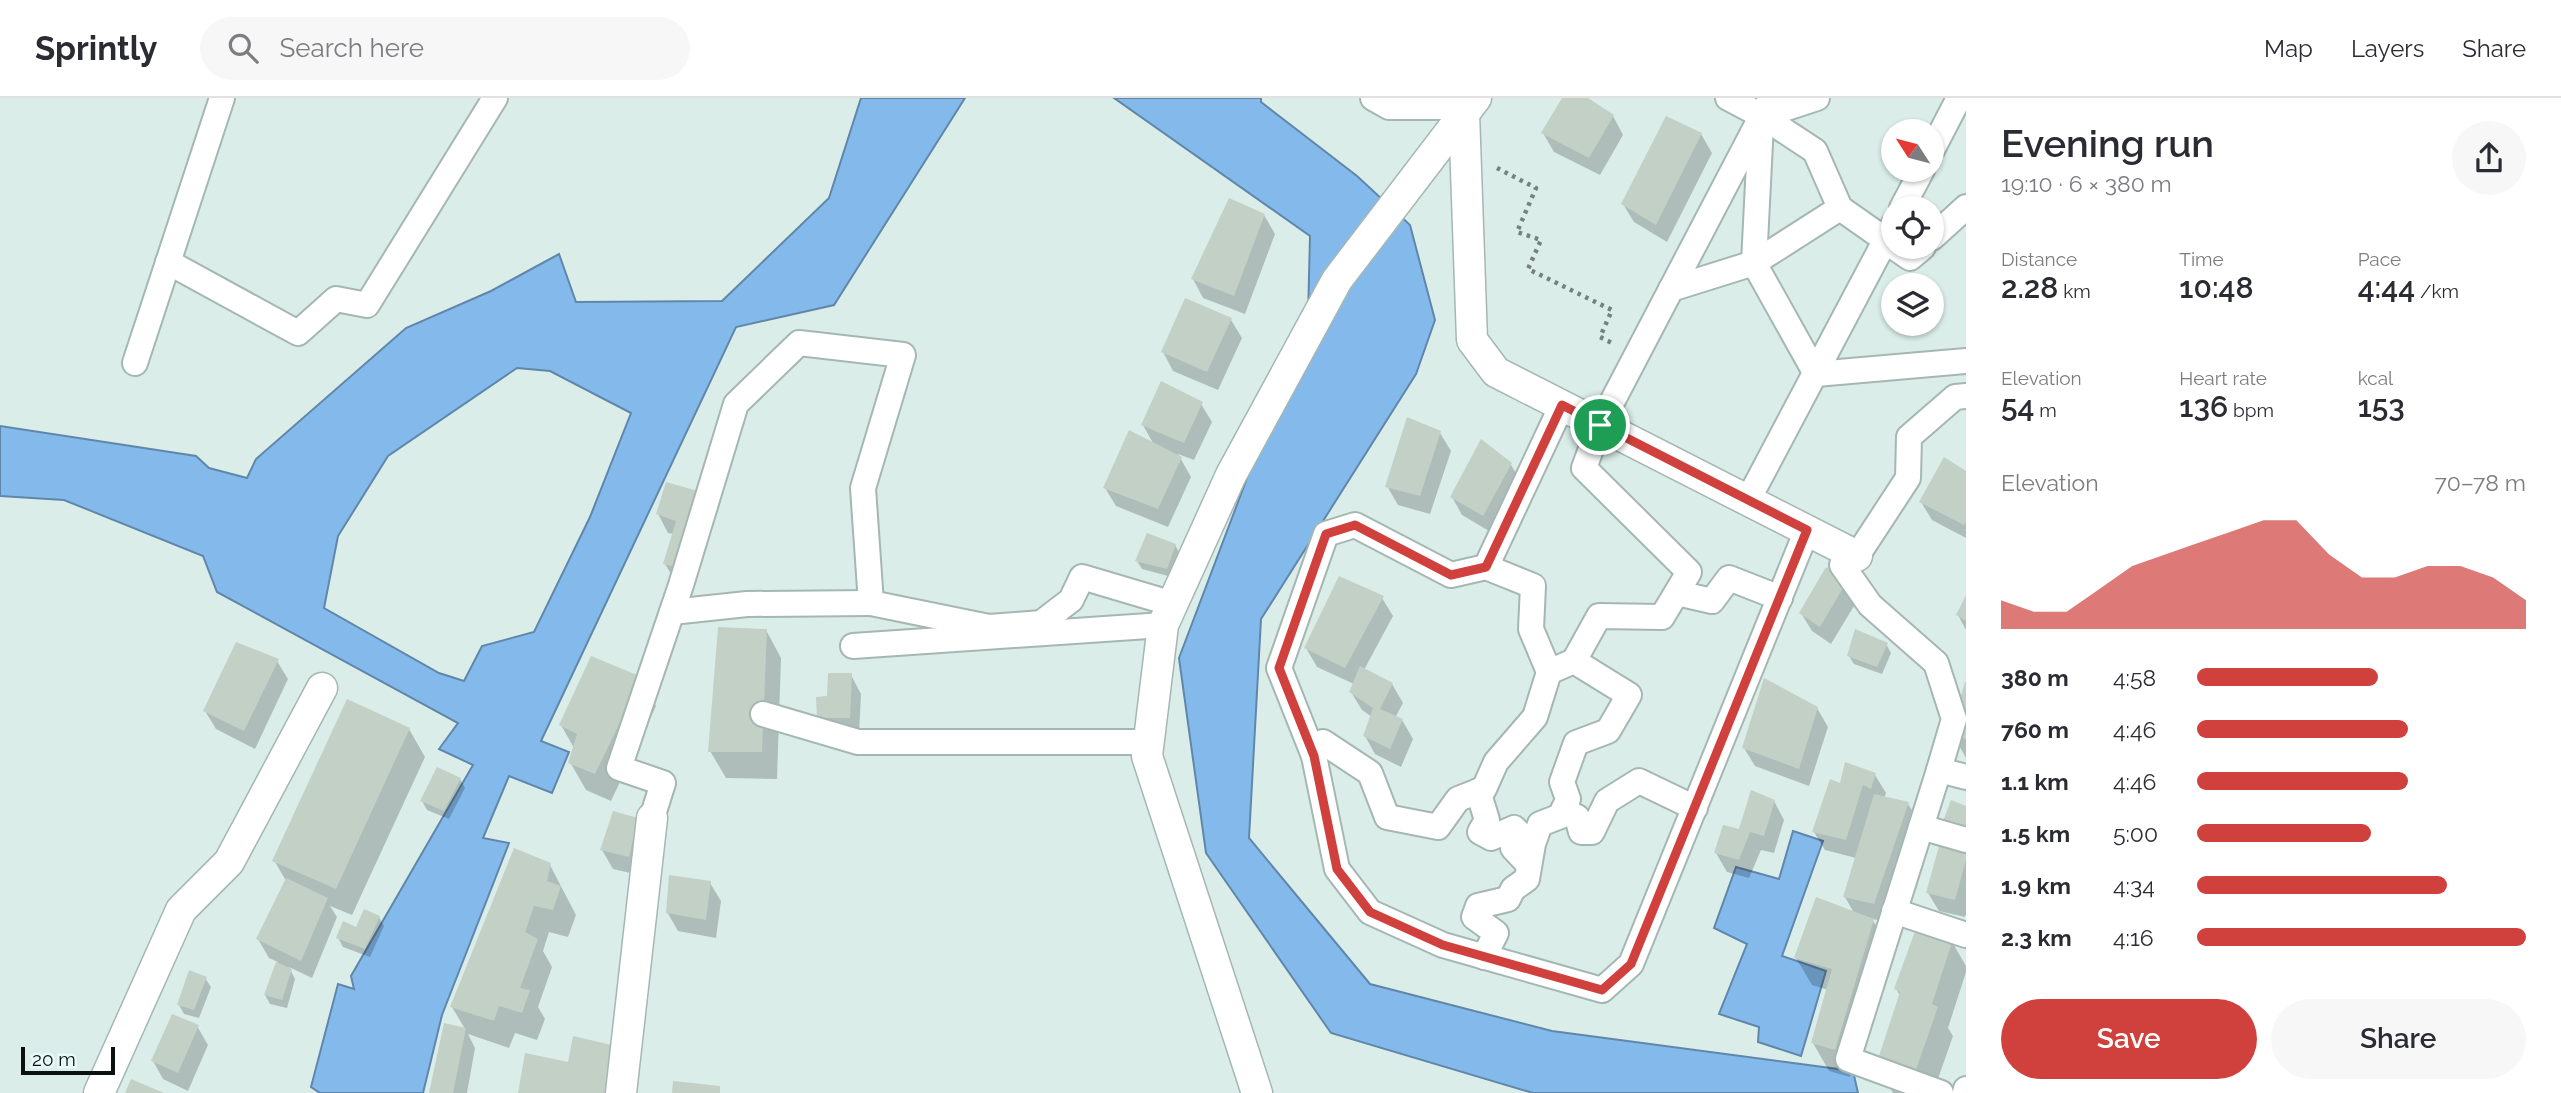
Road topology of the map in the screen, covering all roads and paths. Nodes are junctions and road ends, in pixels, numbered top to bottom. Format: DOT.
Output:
graph roads {
  1 [pos="222,98"];
  2 [pos="495,98"];
  3 [pos="1373,98"];
  4 [pos="1728,98"];
  5 [pos="1817,98"];
  6 [pos="1959,98"];
  7 [pos="1470,106"];
  8 [pos="1766,107"];
  9 [pos="1944,127"];
  10 [pos="1465,152"];
  11 [pos="1966,207"];
  12 [pos="1840,208"];
  13 [pos="1881,232"];
  14 [pos="1948,233"];
  15 [pos="1881,259"];
  16 [pos="168,262"];
  17 [pos="1754,263"];
  18 [pos="1671,289"];
  19 [pos="1637,355"];
  20 [pos="1966,361"];
  21 [pos="135,363"];
  22 [pos="1816,374"];
  23 [pos="1966,397"];
  24 [pos="1562,405"];
  25 [pos="1600,425"];
  26 [pos="1748,500"];
  27 [pos="1807,530"];
  28 [pos="1857,555"];
  29 [pos="1486,567"];
  30 [pos="1677,593"];
  31 [pos="1780,598"];
  32 [pos="871,603"];
  33 [pos="672,612"];
  34 [pos="1168,615"];
  35 [pos="853,646"];
  36 [pos="1574,661"];
  37 [pos="1549,672"];
  38 [pos="322,688"];
  39 [pos="764,713"];
  40 [pos="1149,742"];
  41 [pos="1314,756"];
  42 [pos="1939,770"];
  43 [pos="1966,777"];
  44 [pos="1478,791"];
  45 [pos="1695,808"];
  46 [pos="1563,810"];
  47 [pos="652,818"];
  48 [pos="1921,827"];
  49 [pos="1966,839"];
  50 [pos="1529,865"];
  51 [pos="204,872"];
  52 [pos="1894,911"];
  53 [pos="1966,935"];
  54 [pos="1483,957"];
  55 [pos="91,1093"];
  56 [pos="99,1093"];
  57 [pos="621,1093"];
  58 [pos="1257,1093"];
  59 [pos="1941,1093"];
  1 -- 16 [label="street"];
  2 -- 16 [label="street"];
  3 -- 7 [label="street"];
  4 -- 8 [label="street"];
  5 -- 8 [label="street"];
  6 -- 9 [label="street"];
  7 -- 10 [label="street"];
  7 -- 34 [label="street"];
  8 -- 12 [label="street"];
  8 -- 17 [label="street"];
  8 -- 18 [label="street"];
  10 -- 19 [label="path"];
  10 -- 24 [label="street"];
  11 -- 14 [label="street"];
  12 -- 13 [label="street"];
  12 -- 17 [label="street"];
  15 -- 22 [label="street"];
  16 -- 21 [label="street"];
  17 -- 18 [label="street"];
  17 -- 22 [label="street"];
  18 -- 19 [label="street"];
  19 -- 25 [label="street"];
  20 -- 22 [label="street"];
  22 -- 26 [label="street"];
  23 -- 28 [label="street"];
  24 -- 25 [label="street"];
  24 -- 29 [label="street"];
  25 -- 26 [label="street"];
  25 -- 30 [label="street"];
  26 -- 27 [label="street"];
  27 -- 28 [label="street"];
  27 -- 31 [label="street"];
  28 -- 42 [label="street"];
  29 -- 37 [label="street"];
  29 -- 41 [label="street"];
  30 -- 31 [label="street"];
  30 -- 36 [label="street"];
  31 -- 45 [label="street"];
  32 -- 33 [label="street"];
  32 -- 33 [label="street"];
  32 -- 34 [label="street"];
  33 -- 47 [label="street"];
  34 -- 35 [label="street"];
  34 -- 40 [label="street"];
  36 -- 37 [label="street"];
  36 -- 46 [label="street"];
  37 -- 44 [label="street"];
  38 -- 56 [label="street"];
  39 -- 40 [label="street"];
  40 -- 58 [label="street"];
  41 -- 44 [label="street"];
  41 -- 54 [label="street"];
  42 -- 43 [label="street"];
  42 -- 48 [label="street"];
  44 -- 50 [label="street"];
  45 -- 46 [label="street"];
  45 -- 54 [label="street"];
  46 -- 50 [label="street"];
  47 -- 57 [label="street"];
  48 -- 49 [label="street"];
  48 -- 52 [label="street"];
  50 -- 54 [label="street"];
  51 -- 55 [label="street"];
  52 -- 53 [label="street"];
  52 -- 59 [label="street"];
}
